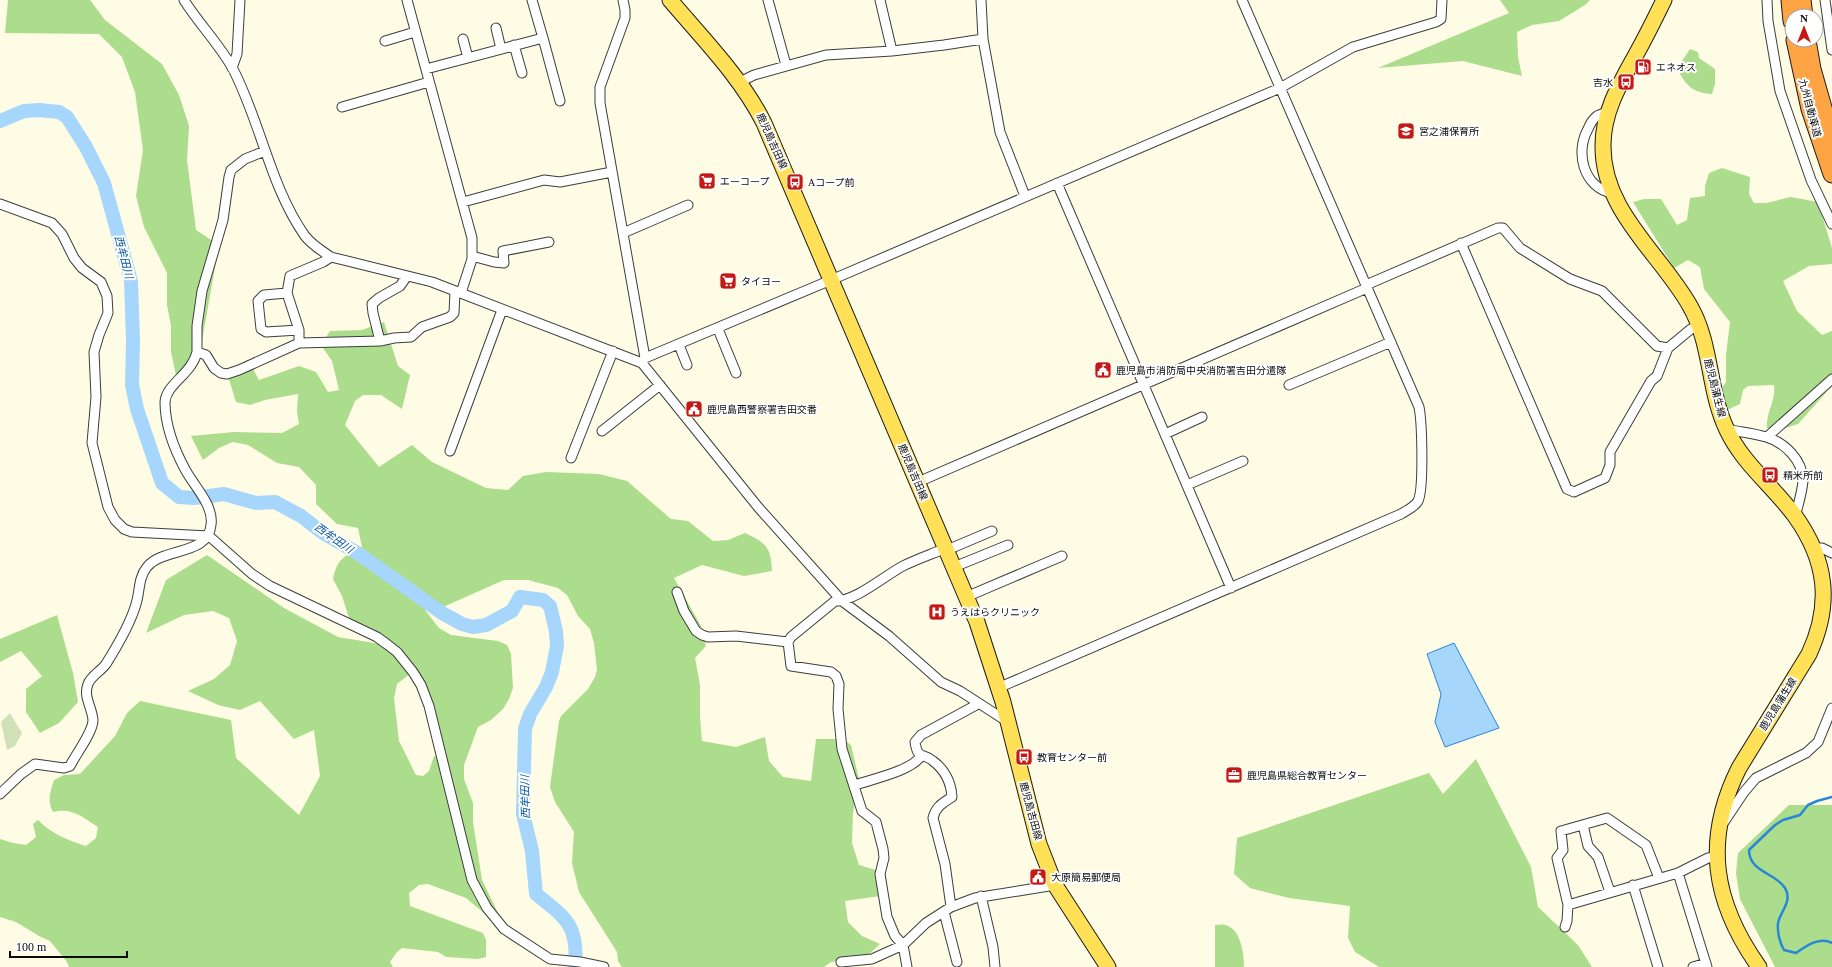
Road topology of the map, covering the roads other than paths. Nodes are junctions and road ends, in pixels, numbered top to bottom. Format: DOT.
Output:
graph roads {
  1 [pos="184,0"];
  2 [pos="240,0"];
  3 [pos="407,0"];
  4 [pos="532,0"];
  5 [pos="623,0"];
  6 [pos="670,0"];
  7 [pos="768,0"];
  8 [pos="880,0"];
  9 [pos="981,0"];
  10 [pos="1242,0"];
  11 [pos="1442,0"];
  12 [pos="1664,0"];
  13 [pos="1767,0"];
  14 [pos="1825,0"];
  15 [pos="496,28"];
  16 [pos="415,32"];
  17 [pos="543,38"];
  18 [pos="463,39"];
  19 [pos="983,39"];
  20 [pos="385,42"];
  21 [pos="514,45"];
  22 [pos="1796,48"];
  23 [pos="1808,48"];
  24 [pos="501,49"];
  25 [pos="892,50"];
  26 [pos="1832,50"];
  27 [pos="468,58"];
  28 [pos="786,64"];
  29 [pos="232,68"];
  30 [pos="426,69"];
  31 [pos="522,73"];
  32 [pos="429,82"];
  33 [pos="740,82"];
  34 [pos="1280,88"];
  35 [pos="560,101"];
  36 [pos="342,107"];
  37 [pos="1608,112"];
  38 [pos="1832,139"];
  39 [pos="265,151"];
  40 [pos="612,172"];
  41 [pos="1832,174"];
  42 [pos="1057,183"];
  43 [pos="1612,192"];
  44 [pos="1025,196"];
  45 [pos="463,202"];
  46 [pos="0,204"];
  47 [pos="688,205"];
  48 [pos="1832,224"];
  49 [pos="623,234"];
  50 [pos="549,242"];
  51 [pos="1461,244"];
  52 [pos="472,256"];
  53 [pos="331,257"];
  54 [pos="407,276"];
  55 [pos="831,280"];
  56 [pos="1366,286"];
  57 [pos="458,292"];
  58 [pos="287,293"];
  59 [pos="502,310"];
  60 [pos="1699,326"];
  61 [pos="718,329"];
  62 [pos="299,330"];
  63 [pos="380,341"];
  64 [pos="1391,342"];
  65 [pos="298,343"];
  66 [pos="679,345"];
  67 [pos="1668,348"];
  68 [pos="613,351"];
  69 [pos="197,352"];
  70 [pos="643,360"];
  71 [pos="686,365"];
  72 [pos="736,373"];
  73 [pos="1832,379"];
  74 [pos="660,385"];
  75 [pos="1143,385"];
  76 [pos="1289,385"];
  77 [pos="1202,418"];
  78 [pos="1726,429"];
  79 [pos="602,431"];
  80 [pos="1165,434"];
  81 [pos="1767,437"];
  82 [pos="450,451"];
  83 [pos="572,458"];
  84 [pos="1243,461"];
  85 [pos="918,482"];
  86 [pos="1186,485"];
  87 [pos="1795,517"];
  88 [pos="992,531"];
  89 [pos="209,536"];
  90 [pos="1008,545"];
  91 [pos="1814,548"];
  92 [pos="947,549"];
  93 [pos="1832,553"];
  94 [pos="1062,556"];
  95 [pos="954,568"];
  96 [pos="1231,588"];
  97 [pos="678,592"];
  98 [pos="966,597"];
  99 [pos="842,601"];
  100 [pos="788,642"];
  101 [pos="998,688"];
  102 [pos="978,704"];
  103 [pos="1832,708"];
  104 [pos="1008,722"];
  105 [pos="921,756"];
  106 [pos="855,785"];
  107 [pos="0,794"];
  108 [pos="1583,825"];
  109 [pos="1719,830"];
  110 [pos="1717,857"];
  111 [pos="1678,873"];
  112 [pos="1659,878"];
  113 [pos="1055,885"];
  114 [pos="1633,886"];
  115 [pos="1610,892"];
  116 [pos="981,896"];
  117 [pos="1568,905"];
  118 [pos="947,910"];
  119 [pos="1565,927"];
  120 [pos="903,945"];
  121 [pos="841,962"];
  122 [pos="957,962"];
  123 [pos="1706,965"];
  124 [pos="604,967"];
  125 [pos="907,967"];
  126 [pos="995,967"];
  127 [pos="1108,967"];
  128 [pos="1658,967"];
  129 [pos="1693,967"];
  130 [pos="1759,967"];
  1 -- 29 [label="street"];
  2 -- 29 [label="street"];
  3 -- 16 [label="street"];
  4 -- 17 [label="street"];
  5 -- 40 [label="street"];
  6 -- 33 [label="main road, 鹿児島吉田線"];
  7 -- 28 [label="street"];
  8 -- 25 [label="street"];
  9 -- 19 [label="street"];
  10 -- 34 [label="street"];
  11 -- 34 [label="street"];
  12 -- 37 [label="main road, 鹿児島蒲生線"];
  13 -- 48 [label="street"];
  14 -- 26 [label="street"];
  15 -- 24 [label="street"];
  16 -- 20 [label="street"];
  16 -- 30 [label="street"];
  17 -- 21 [label="street"];
  17 -- 35 [label="street"];
  18 -- 27 [label="street"];
  19 -- 25 [label="street"];
  19 -- 44 [label="street"];
  21 -- 24 [label="street"];
  21 -- 31 [label="street"];
  22 -- 41 [label="highway, 九州自動車道"];
  23 -- 38 [label="highway, 九州自動車道"];
  24 -- 27 [label="street"];
  25 -- 28 [label="street"];
  27 -- 30 [label="street"];
  28 -- 33 [label="street"];
  29 -- 39 [label="street"];
  30 -- 32 [label="street"];
  32 -- 36 [label="street"];
  32 -- 45 [label="street"];
  33 -- 55 [label="main road, 鹿児島吉田線"];
  34 -- 42 [label="street"];
  34 -- 56 [label="street"];
  37 -- 43 [label="main road, 鹿児島蒲生線"];
  37 -- 43 [label="street"];
  39 -- 53 [label="street"];
  39 -- 69 [label="street"];
  40 -- 45 [label="street"];
  40 -- 49 [label="street"];
  42 -- 44 [label="street"];
  42 -- 75 [label="street"];
  43 -- 60 [label="main road, 鹿児島蒲生線"];
  44 -- 55 [label="street"];
  45 -- 52 [label="street"];
  46 -- 89 [label="street"];
  47 -- 49 [label="street"];
  49 -- 70 [label="street"];
  50 -- 52 [label="street"];
  51 -- 56 [label="street"];
  51 -- 67 [label="street"];
  51 -- 67 [label="street"];
  52 -- 57 [label="street"];
  53 -- 54 [label="street"];
  53 -- 58 [label="street"];
  54 -- 57 [label="street"];
  54 -- 63 [label="street"];
  55 -- 61 [label="street"];
  55 -- 85 [label="main road, 鹿児島吉田線"];
  56 -- 64 [label="street"];
  56 -- 75 [label="street"];
  57 -- 59 [label="street"];
  57 -- 63 [label="street"];
  58 -- 62 [label="street"];
  58 -- 62 [label="street"];
  59 -- 68 [label="street"];
  59 -- 82 [label="street"];
  60 -- 67 [label="street"];
  60 -- 78 [label="main road, 鹿児島蒲生線"];
  61 -- 66 [label="street"];
  61 -- 72 [label="street"];
  62 -- 65 [label="street"];
  63 -- 65 [label="street"];
  64 -- 76 [label="street"];
  64 -- 96 [label="street"];
  65 -- 69 [label="street"];
  66 -- 70 [label="street"];
  66 -- 71 [label="street"];
  68 -- 70 [label="street"];
  68 -- 83 [label="street"];
  69 -- 89 [label="street"];
  70 -- 74 [label="street"];
  73 -- 81 [label="street"];
  74 -- 79 [label="street"];
  74 -- 99 [label="street"];
  75 -- 80 [label="street"];
  75 -- 85 [label="street"];
  77 -- 80 [label="street"];
  78 -- 81 [label="street"];
  78 -- 87 [label="main road, 鹿児島蒲生線"];
  80 -- 86 [label="street"];
  81 -- 87 [label="street"];
  84 -- 86 [label="street"];
  85 -- 92 [label="main road, 鹿児島吉田線"];
  86 -- 96 [label="street"];
  87 -- 91 [label="main road, 鹿児島蒲生線"];
  88 -- 92 [label="street"];
  89 -- 107 [label="street"];
  89 -- 124 [label="street"];
  90 -- 95 [label="street"];
  91 -- 93 [label="street"];
  91 -- 109 [label="main road, 鹿児島蒲生線"];
  92 -- 95 [label="main road, 鹿児島吉田線"];
  92 -- 99 [label="street"];
  94 -- 98 [label="street"];
  95 -- 98 [label="main road, 鹿児島吉田線"];
  96 -- 101 [label="street"];
  97 -- 100 [label="street"];
  98 -- 101 [label="main road, 鹿児島吉田線"];
  99 -- 100 [label="street"];
  99 -- 102 [label="street"];
  100 -- 106 [label="street"];
  101 -- 104 [label="main road, 鹿児島吉田線"];
  102 -- 104 [label="street"];
  102 -- 105 [label="street"];
  103 -- 109 [label="street"];
  104 -- 113 [label="main road, 鹿児島吉田線"];
  105 -- 106 [label="street"];
  105 -- 118 [label="street"];
  106 -- 120 [label="street"];
  108 -- 112 [label="street"];
  108 -- 115 [label="street"];
  108 -- 117 [label="street"];
  109 -- 110 [label="main road, 鹿児島蒲生線"];
  110 -- 111 [label="street"];
  110 -- 130 [label="main road, 鹿児島蒲生線"];
  111 -- 112 [label="street"];
  111 -- 123 [label="street"];
  112 -- 114 [label="street"];
  113 -- 116 [label="street"];
  113 -- 127 [label="main road, 鹿児島吉田線"];
  114 -- 115 [label="street"];
  114 -- 128 [label="street"];
  115 -- 117 [label="street"];
  116 -- 118 [label="street"];
  116 -- 126 [label="street"];
  117 -- 119 [label="street"];
  118 -- 120 [label="street"];
  118 -- 122 [label="street"];
  120 -- 121 [label="street"];
  120 -- 125 [label="street"];
  123 -- 129 [label="street"];
}
